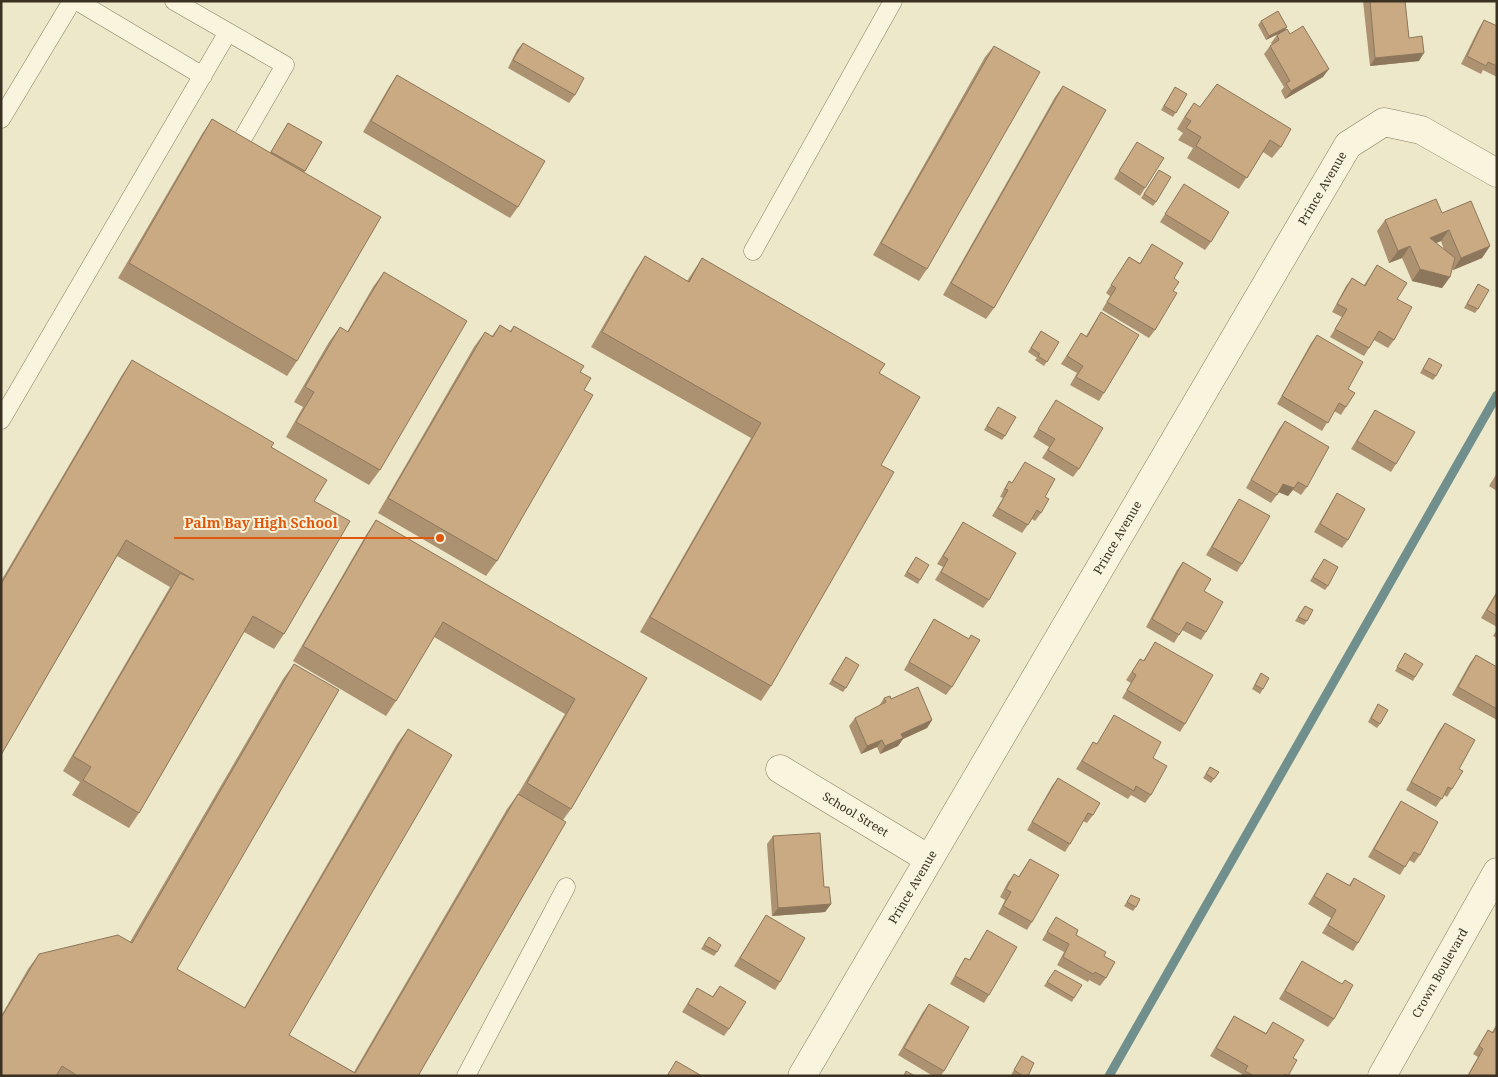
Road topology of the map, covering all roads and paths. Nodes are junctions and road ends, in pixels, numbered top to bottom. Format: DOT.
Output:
graph roads {
  1 [pos="72,1"];
  2 [pos="77,1"];
  3 [pos="174,1"];
  4 [pos="893,1"];
  5 [pos="228,32"];
  6 [pos="203,76"];
  7 [pos="1,119"];
  8 [pos="244,136"];
  9 [pos="1497,173"];
  10 [pos="754,251"];
  11 [pos="1,420"];
  12 [pos="780,769"];
  13 [pos="929,860"];
  14 [pos="1497,872"];
  15 [pos="566,887"];
  16 [pos="466,1076"];
  17 [pos="802,1076"];
  18 [pos="1382,1076"];
  1 -- 7 [label="lane"];
  2 -- 6 [label="lane"];
  3 -- 5 [label="lane"];
  4 -- 10 [label="lane"];
  5 -- 6 [label="lane"];
  5 -- 8 [label="lane"];
  6 -- 11 [label="lane"];
  9 -- 13 [label="street, Prince Avenue"];
  12 -- 13 [label="street, School Street"];
  13 -- 17 [label="street, Prince Avenue"];
  14 -- 18 [label="street, Crown Boulevard"];
  15 -- 16 [label="lane"];
}
